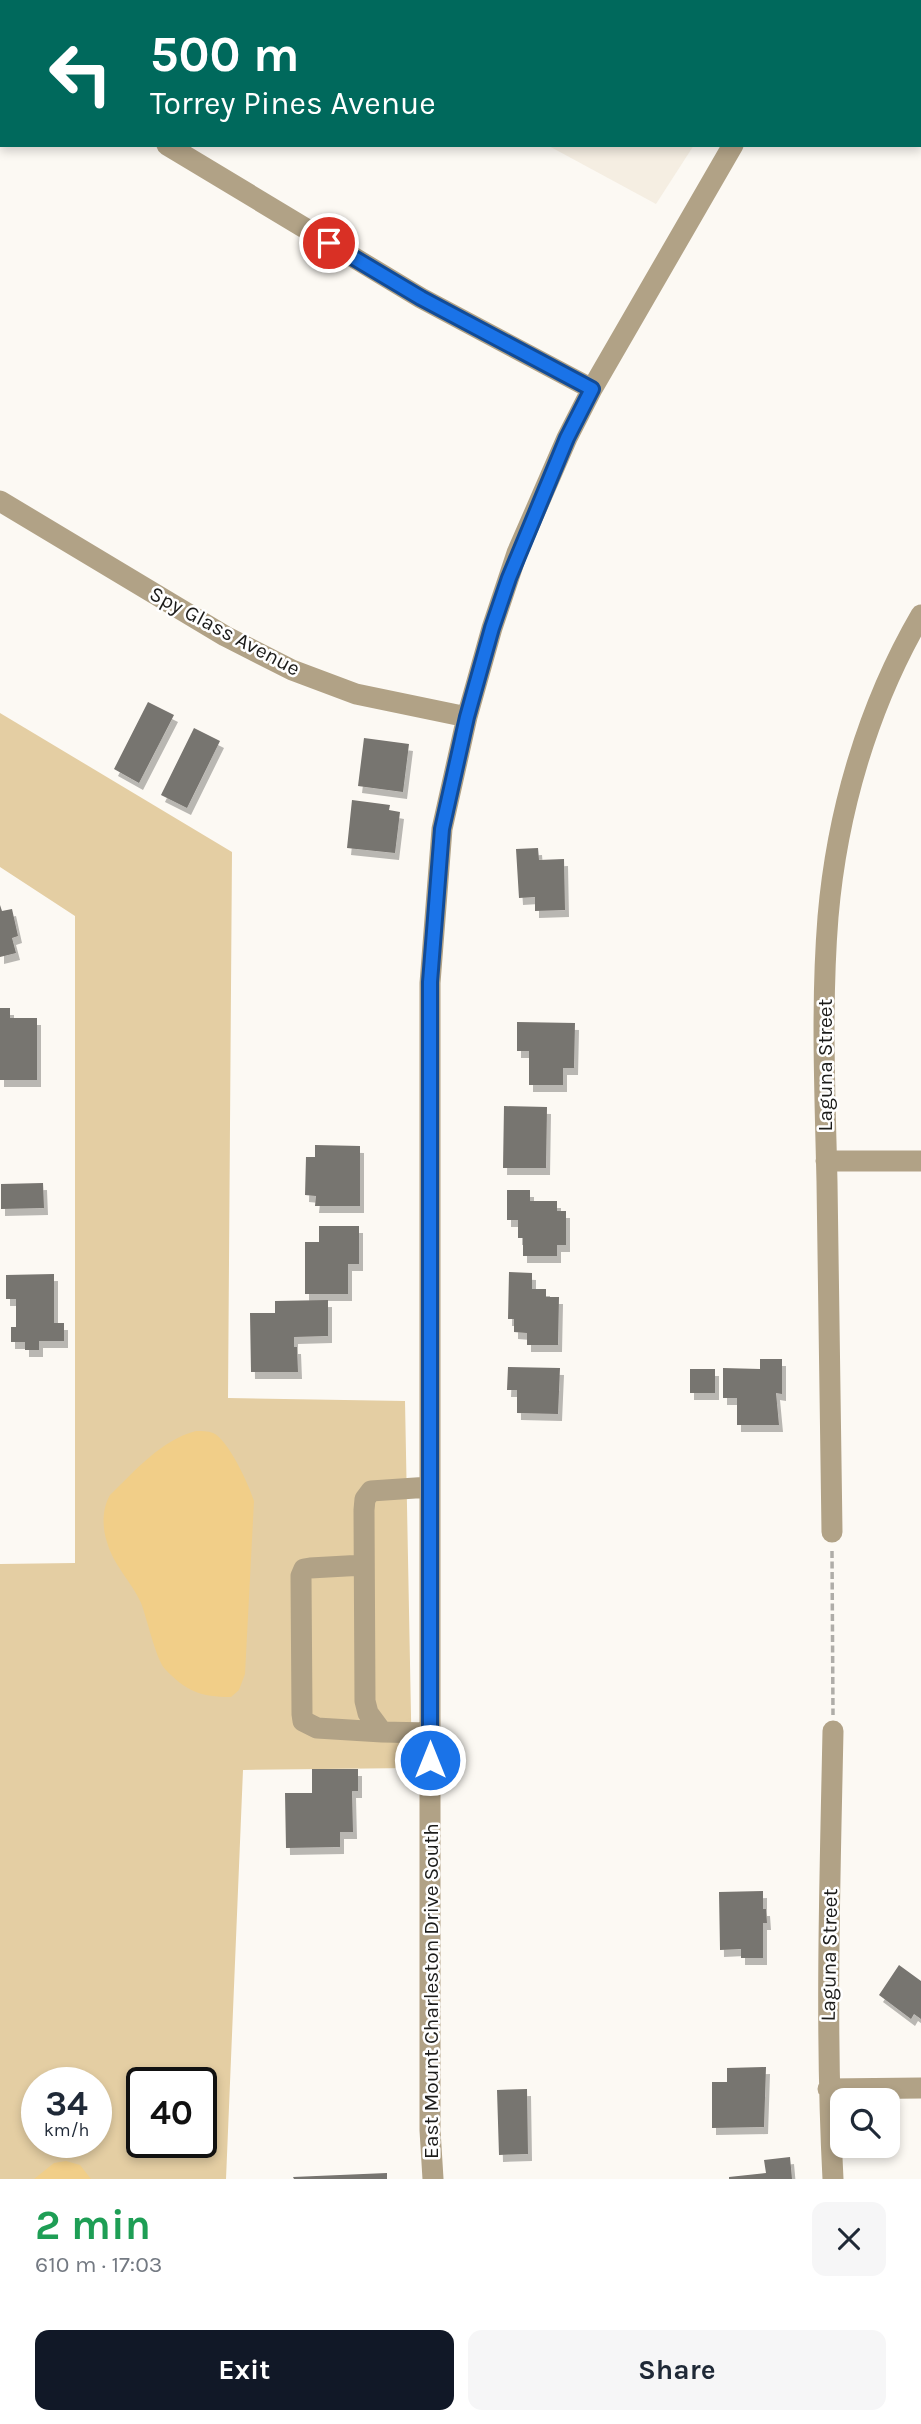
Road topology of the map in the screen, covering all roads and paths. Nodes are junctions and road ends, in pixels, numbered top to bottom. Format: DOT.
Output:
graph roads {
  1 [pos="170,147"];
  2 [pos="732,147"];
  3 [pos="592,389"];
  4 [pos="0,501"];
  5 [pos="921,615"];
  6 [pos="467,717"];
  7 [pos="826,1161"];
  8 [pos="921,1161"];
  9 [pos="430,1488"];
  10 [pos="832,1532"];
  11 [pos="364,1565"];
  12 [pos="833,1731"];
  13 [pos="382,1732"];
  14 [pos="430,1733"];
  15 [pos="921,2088"];
  16 [pos="828,2089"];
  17 [pos="433,2179"];
  18 [pos="833,2179"];
  1 -- 3 [label="street"];
  2 -- 3 [label="street, East Mount Charleston Drive South"];
  3 -- 6 [label="street, East Mount Charleston Drive South"];
  4 -- 6 [label="street, Spy Glass Avenue"];
  5 -- 7 [label="street, Laguna Street"];
  6 -- 9 [label="street, East Mount Charleston Drive South"];
  7 -- 8 [label="street"];
  7 -- 10 [label="street, Laguna Street"];
  9 -- 11 [label="street"];
  9 -- 14 [label="street, East Mount Charleston Drive South"];
  10 -- 12 [label="path"];
  11 -- 13 [label="street"];
  11 -- 13 [label="street"];
  12 -- 16 [label="street, Laguna Street"];
  13 -- 14 [label="street"];
  14 -- 17 [label="street, East Mount Charleston Drive South"];
  15 -- 16 [label="street"];
  16 -- 18 [label="street, Laguna Street"];
}
